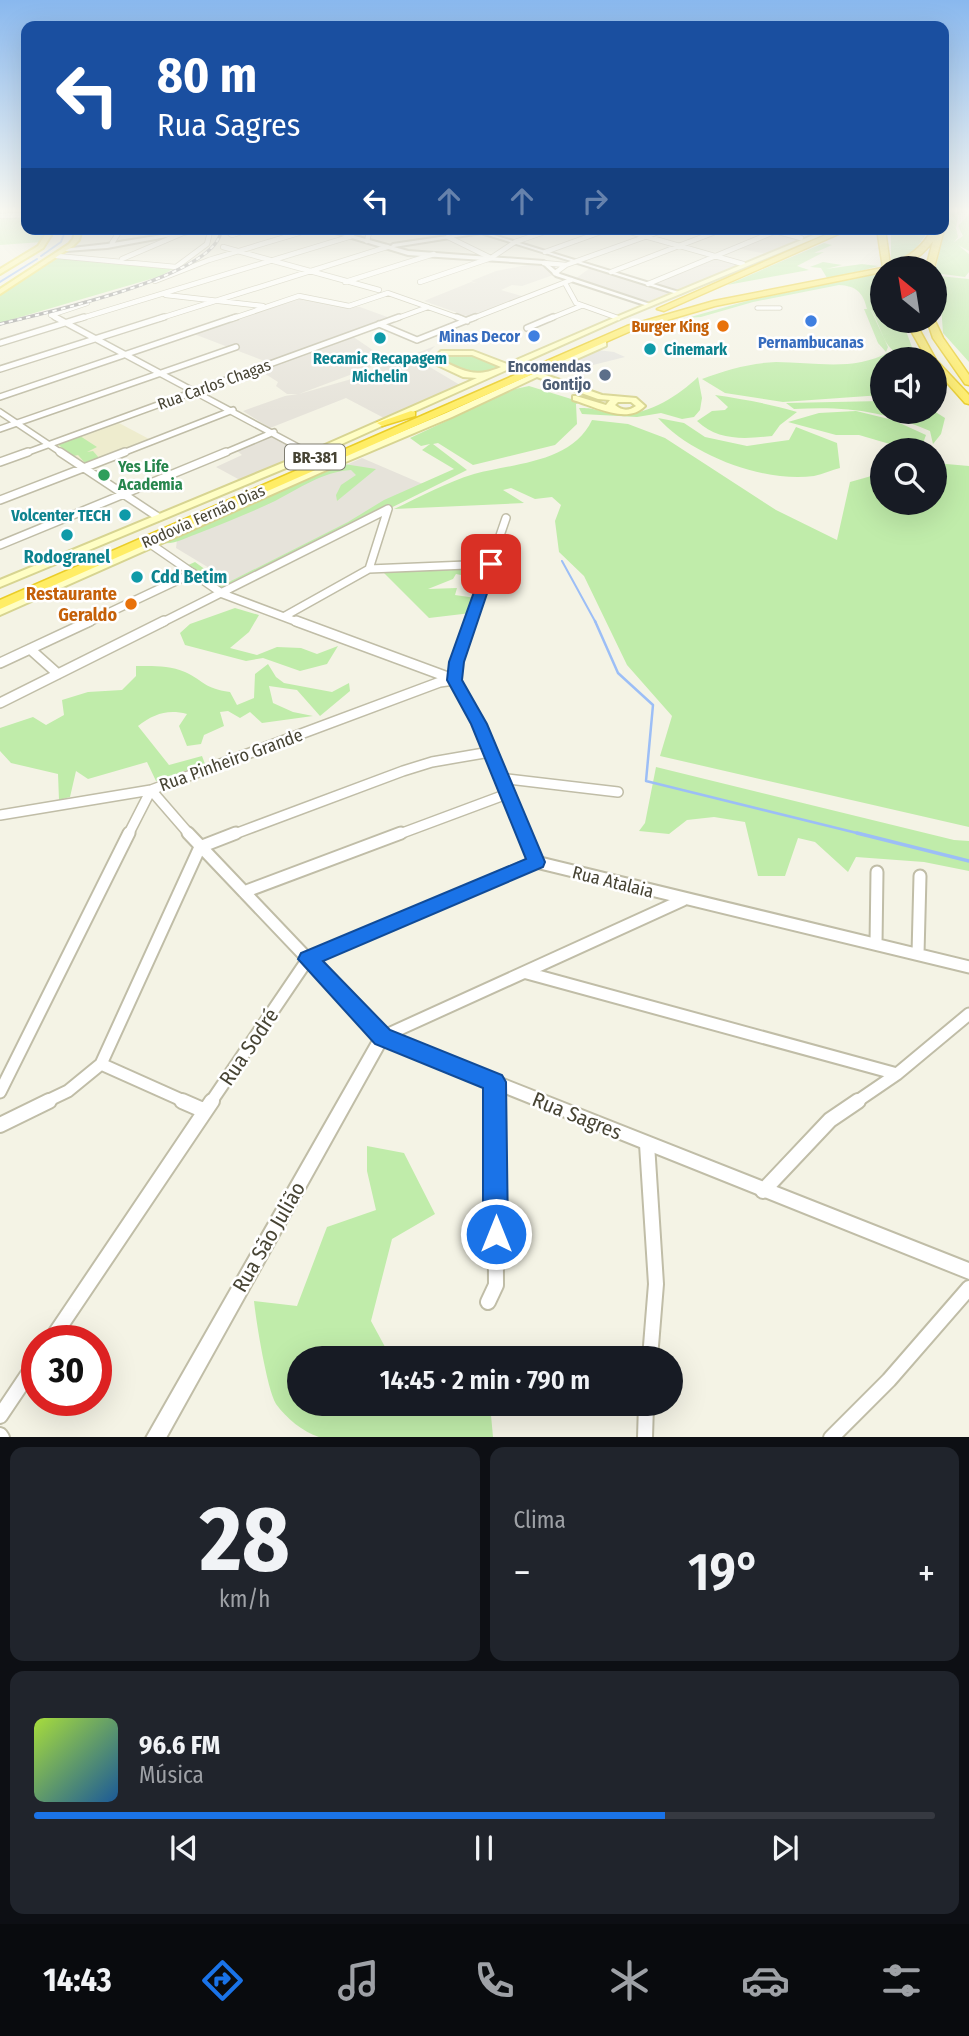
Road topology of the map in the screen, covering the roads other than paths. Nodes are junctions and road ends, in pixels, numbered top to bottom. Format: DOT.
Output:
graph roads {
  1 [pos="22,278"];
  2 [pos="163,278"];
  3 [pos="214,278"];
  4 [pos="288,278"];
  5 [pos="326,278"];
  6 [pos="358,278"];
  7 [pos="432,278"];
  8 [pos="563,278"];
  9 [pos="630,278"];
  10 [pos="662,278"];
  11 [pos="716,278"];
  12 [pos="718,278"];
  13 [pos="731,278"];
  14 [pos="855,278"];
  15 [pos="155,281"];
  16 [pos="568,281"];
  17 [pos="420,282"];
  18 [pos="706,282"];
  19 [pos="342,283"];
  20 [pos="648,284"];
  21 [pos="379,290"];
  22 [pos="0,292"];
  23 [pos="680,293"];
  24 [pos="160,294"];
  25 [pos="217,301"];
  26 [pos="758,302"];
  27 [pos="87,303"];
  28 [pos="650,305"];
  29 [pos="269,306"];
  30 [pos="581,306"];
  31 [pos="428,307"];
  32 [pos="780,308"];
  33 [pos="618,318"];
  34 [pos="467,321"];
  35 [pos="66,323"];
  36 [pos="379,324"];
  37 [pos="527,328"];
  38 [pos="936,333"];
  39 [pos="96,339"];
  40 [pos="0,343"];
  41 [pos="603,344"];
  42 [pos="236,347"];
  43 [pos="127,355"];
  44 [pos="508,366"];
  45 [pos="550,368"];
  46 [pos="0,369"];
  47 [pos="161,372"];
  48 [pos="496,373"];
  49 [pos="537,377"];
  50 [pos="947,377"];
  51 [pos="969,382"];
  52 [pos="516,384"];
  53 [pos="463,388"];
  54 [pos="196,390"];
  55 [pos="0,397"];
  56 [pos="969,401"];
  57 [pos="616,404"];
  58 [pos="430,407"];
  59 [pos="233,410"];
  60 [pos="0,412"];
  61 [pos="449,415"];
  62 [pos="17,423"];
  63 [pos="382,423"];
  64 [pos="0,429"];
  65 [pos="274,432"];
  66 [pos="50,444"];
  67 [pos="346,453"];
  68 [pos="312,454"];
  69 [pos="0,462"];
  70 [pos="86,468"];
  71 [pos="125,493"];
  72 [pos="0,500"];
  73 [pos="158,517"];
  74 [pos="506,518"];
  75 [pos="0,545"];
  76 [pos="152,545"];
  77 [pos="491,564"];
  78 [pos="369,569"];
  79 [pos="193,573"];
  80 [pos="222,592"];
  81 [pos="2,595"];
  82 [pos="0,612"];
  83 [pos="285,616"];
  84 [pos="30,649"];
  85 [pos="0,663"];
  86 [pos="58,674"];
  87 [pos="454,680"];
  88 [pos="0,703"];
  89 [pos="490,752"];
  90 [pos="500,778"];
  91 [pos="151,790"];
  92 [pos="618,792"];
  93 [pos="507,793"];
  94 [pos="0,815"];
  95 [pos="200,847"];
  96 [pos="536,862"];
  97 [pos="877,872"];
  98 [pos="920,876"];
  99 [pos="244,892"];
  100 [pos="683,900"];
  101 [pos="876,944"];
  102 [pos="918,954"];
  103 [pos="308,959"];
  104 [pos="969,967"];
  105 [pos="527,973"];
  106 [pos="969,1014"];
  107 [pos="382,1037"];
  108 [pos="101,1064"];
  109 [pos="897,1074"];
  110 [pos="495,1082"];
  111 [pos="0,1092"];
  112 [pos="205,1111"];
  113 [pos="0,1125"];
  114 [pos="647,1144"];
  115 [pos="763,1191"];
  116 [pos="969,1271"];
  117 [pos="969,1288"];
  118 [pos="488,1302"];
  119 [pos="61,1325"];
  120 [pos="651,1346"];
  121 [pos="21,1385"];
  122 [pos="0,1416"];
  123 [pos="646,1416"];
  124 [pos="155,1437"];
  125 [pos="645,1437"];
  126 [pos="831,1437"];
  1 -- 22 [label="main road"];
  2 -- 15 [label="street"];
  3 -- 24 [label="street"];
  4 -- 25 [label="street"];
  5 -- 19 [label="street"];
  6 -- 19 [label="street"];
  7 -- 17 [label="street"];
  8 -- 16 [label="street"];
  9 -- 20 [label="street"];
  10 -- 20 [label="street"];
  11 -- 18 [label="main road, Rodovia Fernão Dias / BR-381"];
  12 -- 18 [label="highway, BR-381"];
  13 -- 58 [label="highway, Rodovia Fernão Dias / BR-381"];
  14 -- 26 [label="highway, Rodovia Fernão Dias / BR-381"];
  16 -- 28 [label="street"];
  16 -- 30 [label="street"];
  16 -- 34 [label="street"];
  18 -- 23 [label="main road, Rodovia Fernão Dias / BR-381"];
  19 -- 21 [label="street"];
  20 -- 23 [label="street"];
  23 -- 28 [label="main road, Rodovia Fernão Dias / BR-381"];
  24 -- 25 [label="street"];
  24 -- 35 [label="street"];
  25 -- 29 [label="street"];
  25 -- 39 [label="street"];
  26 -- 32 [label="street"];
  26 -- 41 [label="highway, BR-381"];
  26 -- 67 [label="highway, Rodovia Fernão Dias / BR-381"];
  27 -- 35 [label="street"];
  28 -- 33 [label="main road, Rodovia Fernão Dias / BR-381"];
  29 -- 31 [label="street"];
  29 -- 43 [label="street"];
  30 -- 33 [label="street"];
  30 -- 37 [label="street"];
  31 -- 34 [label="street"];
  31 -- 36 [label="street, Rua Carlos Chagas"];
  33 -- 48 [label="main road, Rodovia Fernão Dias / BR-381"];
  34 -- 36 [label="street"];
  35 -- 39 [label="street"];
  35 -- 40 [label="street"];
  36 -- 54 [label="street, Rua Carlos Chagas"];
  38 -- 51 [label="highway"];
  39 -- 43 [label="street"];
  39 -- 46 [label="street"];
  41 -- 45 [label="main road, Rodovia Fernão Dias / BR-381"];
  42 -- 47 [label="street"];
  43 -- 47 [label="street"];
  43 -- 55 [label="street"];
  44 -- 48 [label="main road"];
  44 -- 53 [label="main road"];
  45 -- 52 [label="main road, Rodovia Fernão Dias / BR-381"];
  45 -- 57 [label="main road"];
  47 -- 54 [label="street"];
  47 -- 62 [label="street"];
  48 -- 53 [label="main road, Rodovia Fernão Dias / BR-381"];
  49 -- 57 [label="main road"];
  50 -- 56 [label="highway"];
  52 -- 57 [label="main road"];
  52 -- 61 [label="main road, Rodovia Fernão Dias / BR-381"];
  53 -- 63 [label="main road, Rodovia Fernão Dias / BR-381"];
  54 -- 59 [label="street"];
  54 -- 66 [label="street, Rua Carlos Chagas"];
  58 -- 63 [label="highway"];
  58 -- 81 [label="highway, Rodovia Fernão Dias / BR-381"];
  59 -- 65 [label="street"];
  59 -- 70 [label="street"];
  60 -- 62 [label="street"];
  61 -- 67 [label="highway"];
  61 -- 76 [label="main road, Rodovia Fernão Dias / BR-381"];
  62 -- 64 [label="street"];
  62 -- 66 [label="street"];
  63 -- 68 [label="main road, Rodovia Fernão Dias / BR-381"];
  65 -- 68 [label="street"];
  65 -- 71 [label="street"];
  66 -- 69 [label="street, Rua Carlos Chagas"];
  66 -- 70 [label="street"];
  67 -- 81 [label="highway, Rodovia Fernão Dias / BR-381"];
  68 -- 73 [label="main road, Rodovia Fernão Dias / BR-381"];
  70 -- 71 [label="street"];
  70 -- 72 [label="street"];
  71 -- 73 [label="street"];
  71 -- 75 [label="street"];
  73 -- 81 [label="main road, Rodovia Fernão Dias / BR-381"];
  74 -- 77 [label="street"];
  76 -- 79 [label="street"];
  76 -- 82 [label="main road, Rodovia Fernão Dias / BR-381"];
  77 -- 78 [label="street"];
  77 -- 87 [label="street"];
  78 -- 80 [label="street"];
  78 -- 83 [label="street"];
  79 -- 80 [label="street"];
  79 -- 84 [label="street"];
  80 -- 83 [label="street"];
  80 -- 86 [label="street"];
  83 -- 87 [label="street"];
  84 -- 85 [label="street"];
  84 -- 86 [label="street"];
  86 -- 88 [label="street"];
  87 -- 89 [label="street"];
  87 -- 91 [label="street, Rua Pinheiro Grande"];
  89 -- 90 [label="street"];
  89 -- 95 [label="street"];
  90 -- 92 [label="street"];
  90 -- 93 [label="street"];
  91 -- 94 [label="street, Rua Pinheiro Grande"];
  91 -- 95 [label="street, Rua Sagres"];
  91 -- 111 [label="street"];
  93 -- 96 [label="street"];
  93 -- 99 [label="street"];
  95 -- 99 [label="street, Rua Sagres"];
  95 -- 108 [label="street"];
  96 -- 100 [label="street, Rua Atalaia"];
  96 -- 103 [label="street"];
  97 -- 101 [label="street"];
  98 -- 102 [label="street"];
  99 -- 103 [label="street, Rua Sagres"];
  100 -- 101 [label="street, Rua Atalaia"];
  100 -- 105 [label="street"];
  101 -- 102 [label="street, Rua Atalaia"];
  102 -- 104 [label="street, Rua Atalaia"];
  103 -- 107 [label="street, Rua Sagres"];
  103 -- 112 [label="street, Rua Sodré"];
  105 -- 107 [label="street"];
  105 -- 109 [label="street"];
  106 -- 109 [label="street"];
  107 -- 110 [label="street, Rua Sagres"];
  107 -- 124 [label="street, Rua São Julião"];
  108 -- 112 [label="street"];
  108 -- 113 [label="street"];
  109 -- 115 [label="street"];
  110 -- 114 [label="street, Rua Sagres"];
  110 -- 118 [label="street"];
  112 -- 119 [label="street, Rua Sodré"];
  114 -- 115 [label="street, Rua Sagres"];
  114 -- 120 [label="street"];
  115 -- 116 [label="street, Rua Sagres"];
  117 -- 126 [label="street"];
  121 -- 122 [label="street"];
  123 -- 125 [label="street"];
}
